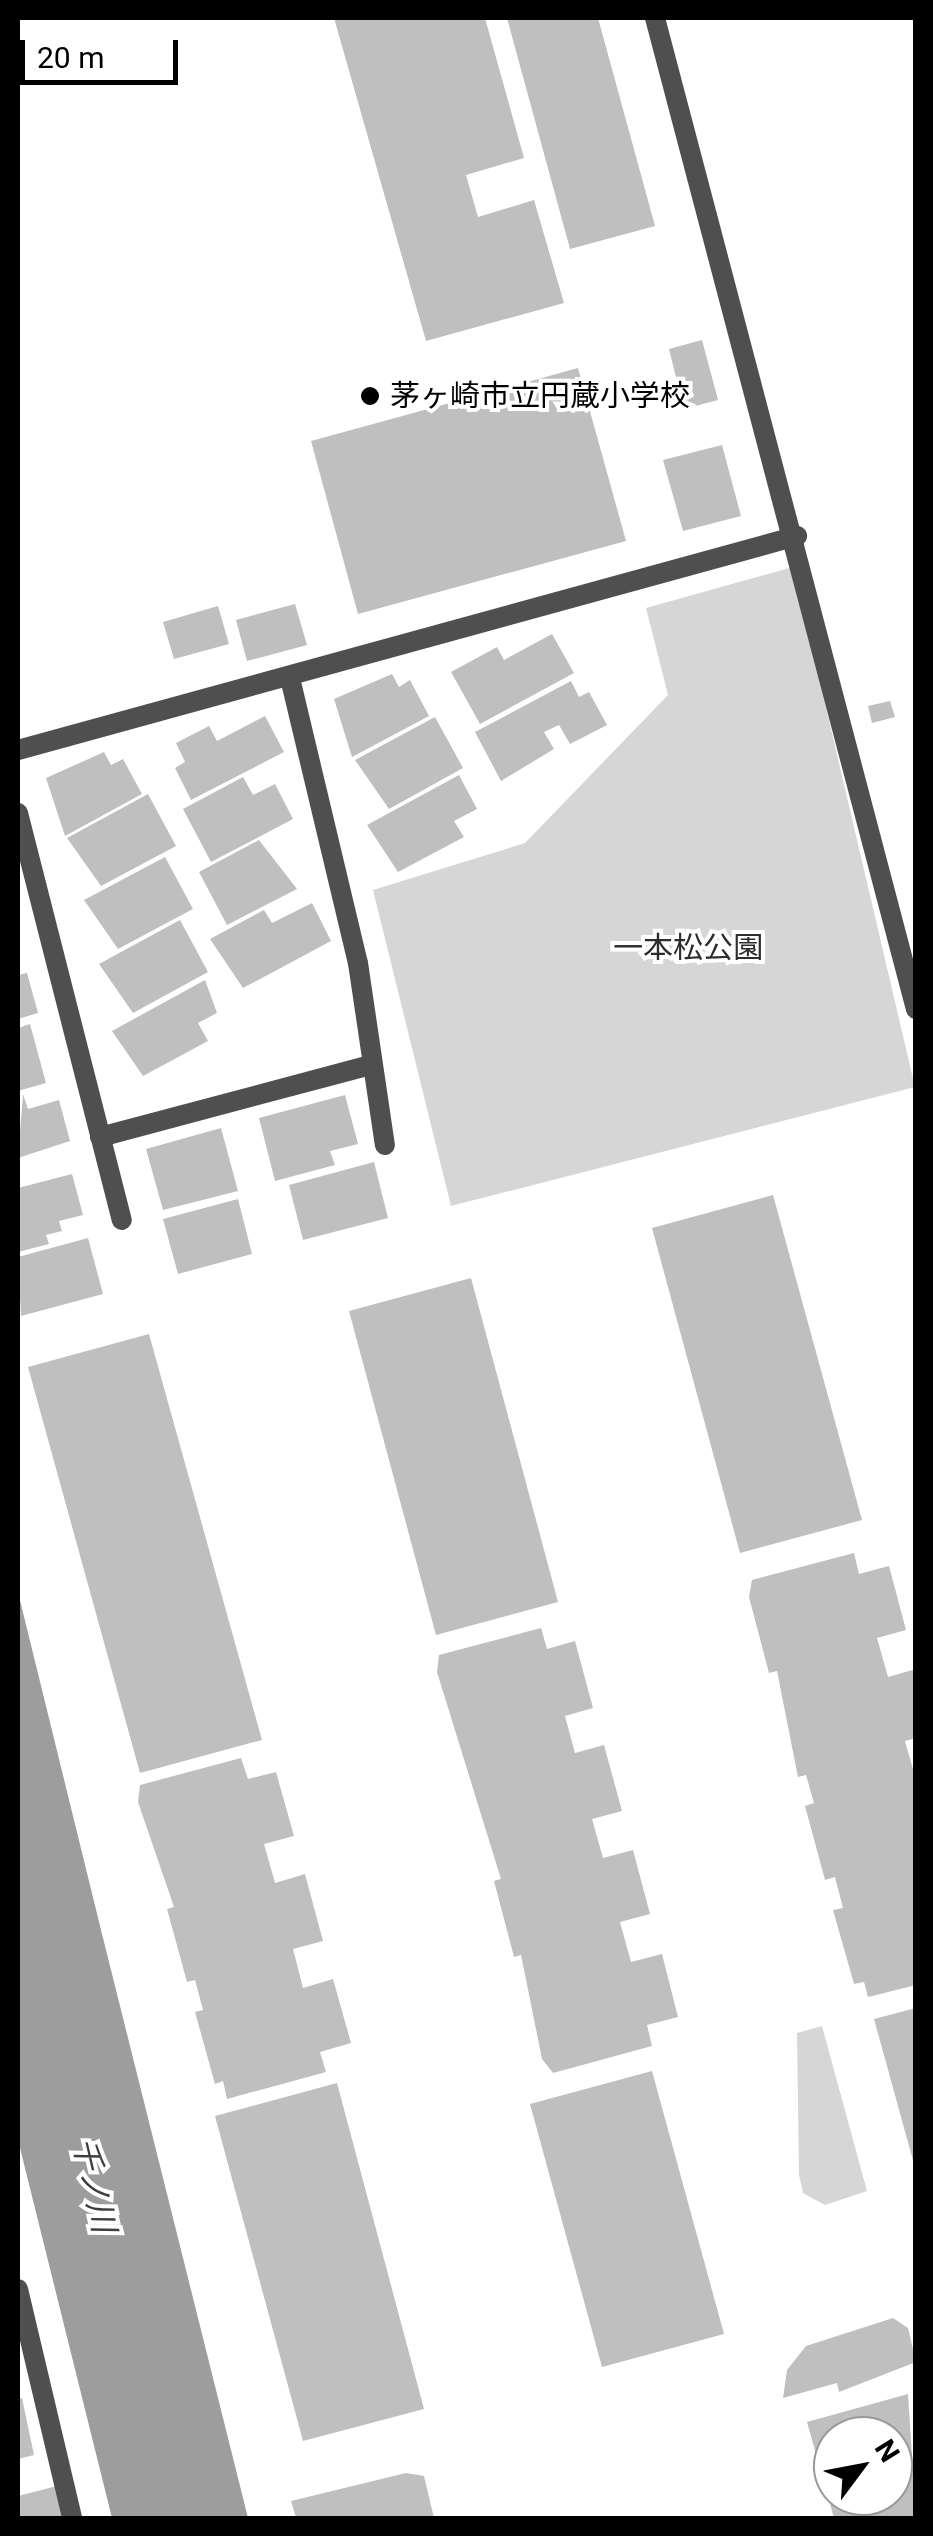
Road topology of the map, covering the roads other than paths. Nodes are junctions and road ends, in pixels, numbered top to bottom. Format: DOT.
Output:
graph roads {
  1 [pos="655,18"];
  2 [pos="797,536"];
  3 [pos="290,678"];
  4 [pos="18,750"];
  5 [pos="18,813"];
  6 [pos="916,1008"];
  7 [pos="372,1065"];
  8 [pos="100,1137"];
  9 [pos="385,1145"];
  10 [pos="122,1220"];
  11 [pos="18,2289"];
  12 [pos="72,2518"];
  1 -- 2 [label="street"];
  2 -- 3 [label="street"];
  2 -- 6 [label="street"];
  3 -- 4 [label="street"];
  3 -- 7 [label="street"];
  5 -- 8 [label="street"];
  7 -- 8 [label="street"];
  7 -- 9 [label="street"];
  8 -- 10 [label="street"];
  11 -- 12 [label="street"];
}
